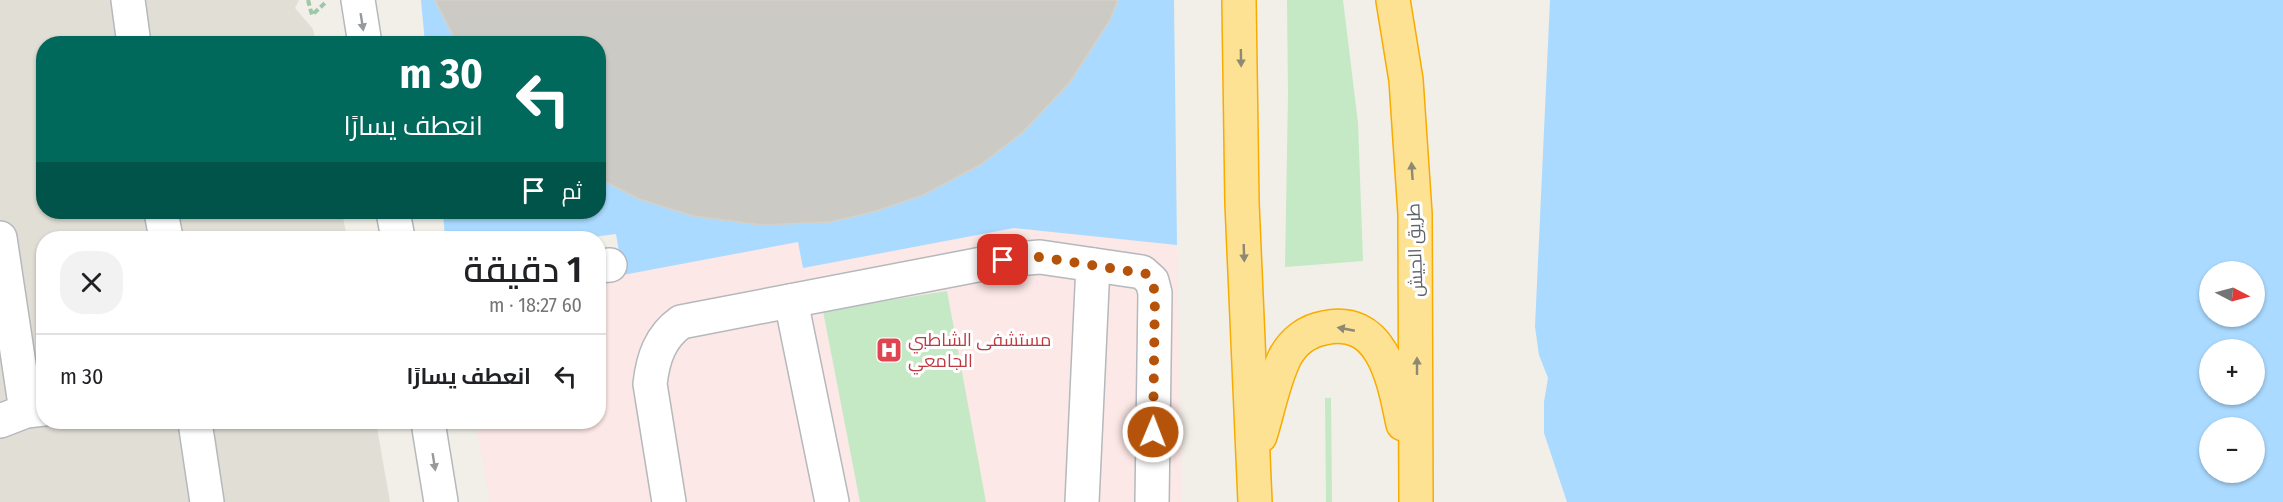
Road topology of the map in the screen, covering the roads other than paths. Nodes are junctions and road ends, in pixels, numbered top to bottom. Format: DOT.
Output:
graph roads {
  1 [pos="128,0"];
  2 [pos="358,0"];
  3 [pos="1239,0"];
  4 [pos="1394,0"];
  5 [pos="134,36"];
  6 [pos="364,36"];
  7 [pos="0,238"];
  8 [pos="1093,265"];
  9 [pos="791,301"];
  10 [pos="23,413"];
  11 [pos="196,429"];
  12 [pos="429,429"];
  13 [pos="1254,459"];
  14 [pos="1417,495"];
  15 [pos="207,502"];
  16 [pos="441,502"];
  17 [pos="669,502"];
  18 [pos="832,502"];
  19 [pos="1082,502"];
  20 [pos="1152,502"];
  21 [pos="1255,502"];
  1 -- 5 [label="street"];
  2 -- 6 [label="street, one-way"];
  3 -- 13 [label="highway, one-way"];
  14 -- 4 [label="highway, طريق الجيش, one-way"];
  7 -- 10 [label="street"];
  8 -- 9 [label="street"];
  8 -- 19 [label="street"];
  8 -- 20 [label="street"];
  9 -- 17 [label="street"];
  9 -- 18 [label="street"];
  11 -- 15 [label="street"];
  12 -- 16 [label="street, one-way"];
  14 -- 13 [label="highway, one-way"];
  13 -- 21 [label="highway"];
}
